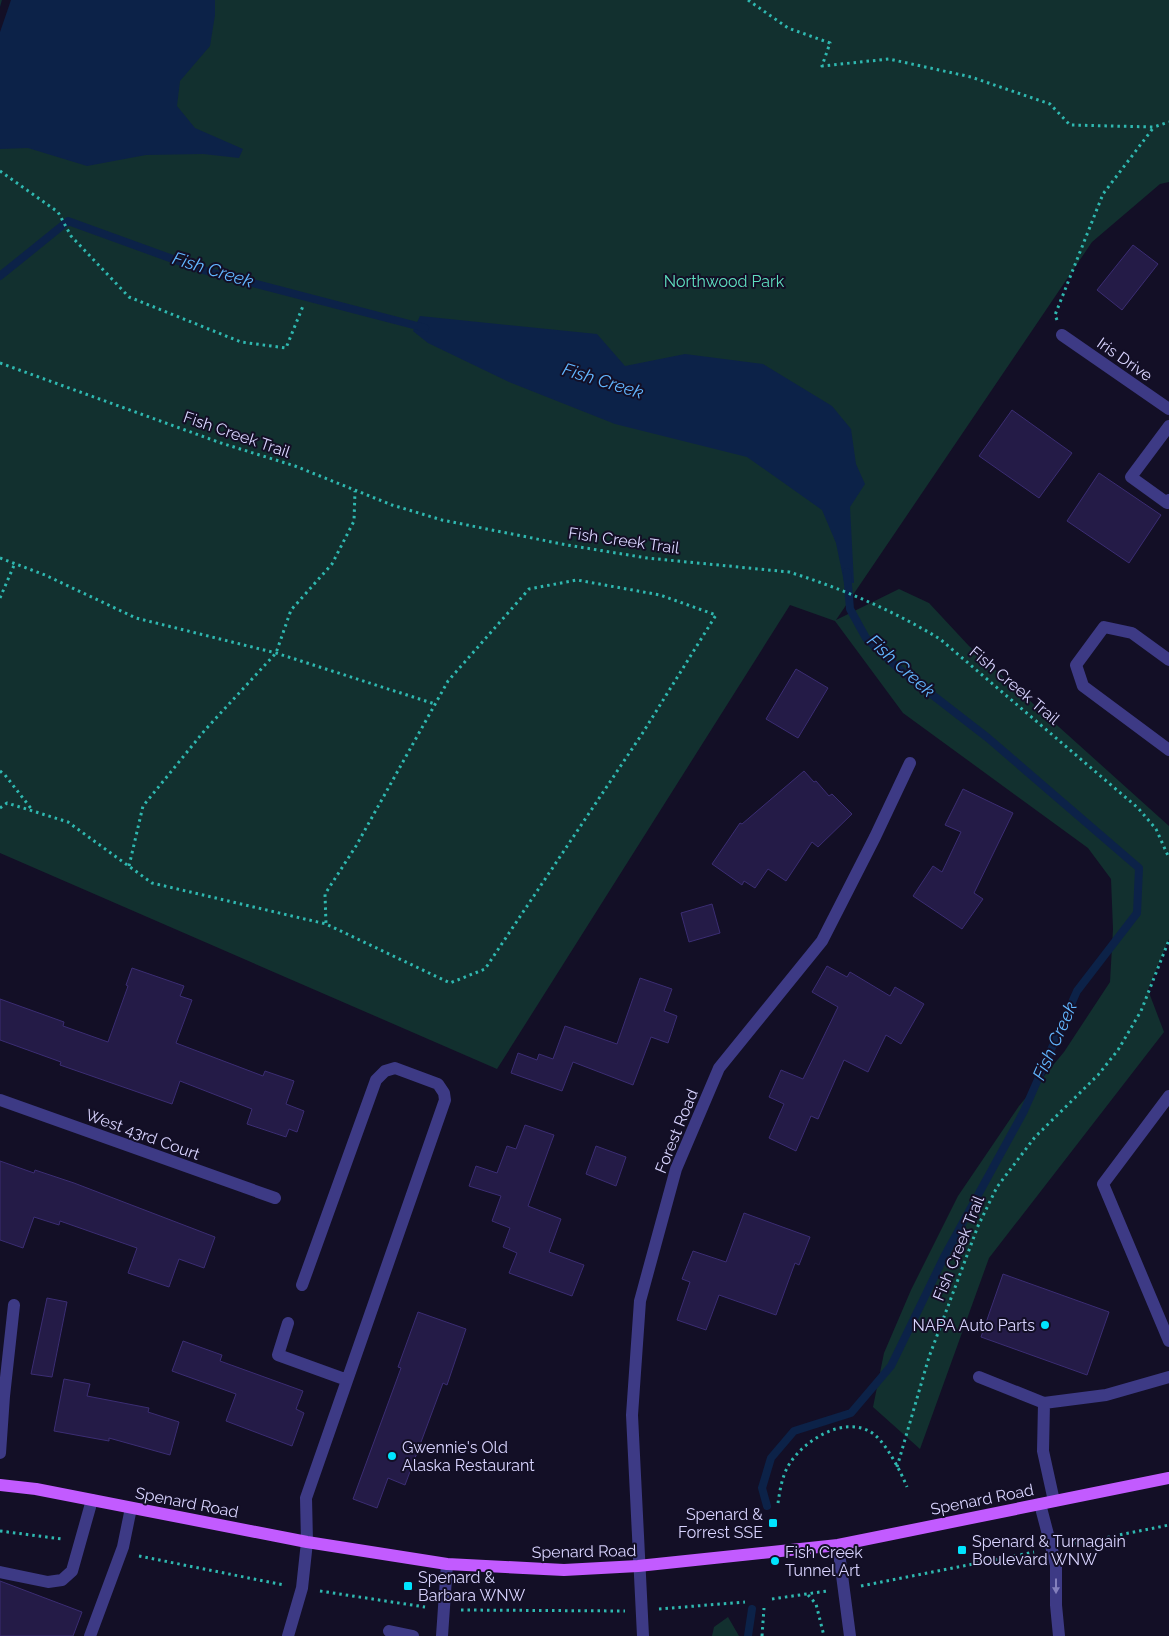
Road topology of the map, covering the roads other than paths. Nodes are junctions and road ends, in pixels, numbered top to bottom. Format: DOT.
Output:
graph roads {
  1 [pos="1062,335"];
  2 [pos="1169,409"];
  3 [pos="1169,426"];
  4 [pos="1169,500"];
  5 [pos="1169,660"];
  6 [pos="1169,750"];
  7 [pos="910,762"];
  8 [pos="1169,1096"];
  9 [pos="0,1100"];
  10 [pos="275,1198"];
  11 [pos="302,1285"];
  12 [pos="14,1305"];
  13 [pos="1169,1307"];
  14 [pos="1157,1313"];
  15 [pos="288,1324"];
  16 [pos="1169,1341"];
  17 [pos="979,1377"];
  18 [pos="1169,1377"];
  19 [pos="347,1380"];
  20 [pos="2,1396"];
  21 [pos="1044,1403"];
  22 [pos="0,1453"];
  23 [pos="1169,1478"];
  24 [pos="0,1485"];
  25 [pos="92,1500"];
  26 [pos="1054,1501"];
  27 [pos="1040,1504"];
  28 [pos="131,1508"];
  29 [pos="307,1542"];
  30 [pos="838,1545"];
  31 [pos="447,1564"];
  32 [pos="638,1566"];
  33 [pos="0,1572"];
  34 [pos="389,1631"];
  35 [pos="90,1636"];
  36 [pos="288,1636"];
  37 [pos="413,1636"];
  38 [pos="442,1636"];
  39 [pos="643,1636"];
  40 [pos="850,1636"];
  41 [pos="1059,1636"];
  1 -- 2 [label="street, Iris Drive"];
  3 -- 4 [label="street"];
  5 -- 6 [label="street"];
  7 -- 32 [label="street, Forest Road"];
  8 -- 14 [label="street"];
  9 -- 10 [label="street, West 43rd Court"];
  11 -- 19 [label="street"];
  12 -- 20 [label="street"];
  13 -- 14 [label="street"];
  14 -- 16 [label="street"];
  15 -- 19 [label="street"];
  17 -- 21 [label="street"];
  18 -- 21 [label="street"];
  19 -- 29 [label="street"];
  20 -- 22 [label="street"];
  21 -- 26 [label="street"];
  23 -- 26 [label="main road, Spenard Road"];
  24 -- 25 [label="main road, Spenard Road"];
  25 -- 28 [label="main road, Spenard Road"];
  25 -- 33 [label="street"];
  26 -- 27 [label="main road, Spenard Road"];
  27 -- 30 [label="main road, Spenard Road"];
  27 -- 41 [label="street, one-way"];
  28 -- 29 [label="main road, Spenard Road"];
  28 -- 35 [label="street"];
  29 -- 31 [label="main road, Spenard Road"];
  29 -- 36 [label="street"];
  30 -- 32 [label="main road, Spenard Road"];
  30 -- 40 [label="street"];
  31 -- 32 [label="main road, Spenard Road"];
  31 -- 38 [label="street"];
  32 -- 39 [label="street, Forest Road"];
  34 -- 37 [label="street"];
}
